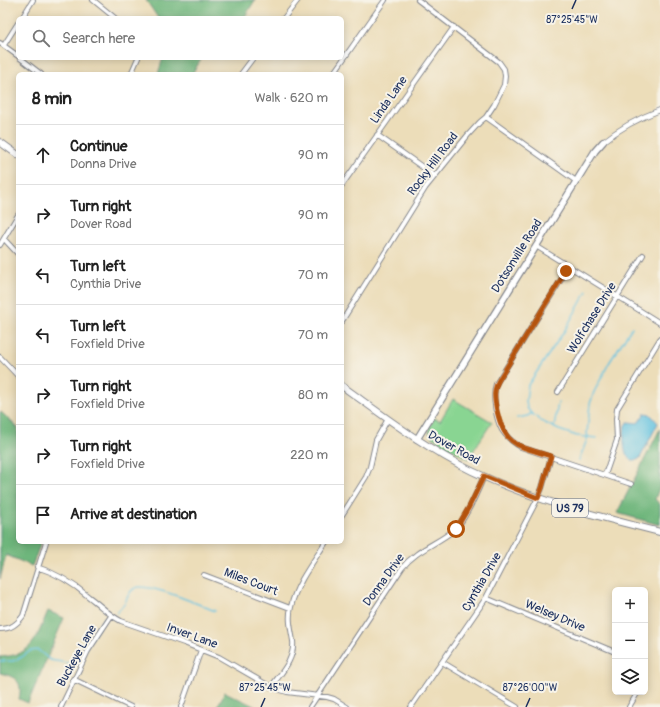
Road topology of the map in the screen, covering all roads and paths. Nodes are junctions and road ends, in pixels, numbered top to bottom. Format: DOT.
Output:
graph roads {
  1 [pos="33,0"];
  2 [pos="93,0"];
  3 [pos="298,0"];
  4 [pos="385,0"];
  5 [pos="418,0"];
  6 [pos="23,16"];
  7 [pos="113,16"];
  8 [pos="286,16"];
  9 [pos="16,26"];
  10 [pos="454,27"];
  11 [pos="2,44"];
  12 [pos="16,55"];
  13 [pos="344,58"];
  14 [pos="23,60"];
  15 [pos="137,60"];
  16 [pos="252,60"];
  17 [pos="343,60"];
  18 [pos="38,72"];
  19 [pos="132,72"];
  20 [pos="242,72"];
  21 [pos="334,72"];
  22 [pos="660,110"];
  23 [pos="486,118"];
  24 [pos="377,135"];
  25 [pos="0,142"];
  26 [pos="602,142"];
  27 [pos="16,154"];
  28 [pos="435,176"];
  29 [pos="576,181"];
  30 [pos="344,182"];
  31 [pos="16,218"];
  32 [pos="4,239"];
  33 [pos="0,245"];
  34 [pos="536,246"];
  35 [pos="16,252"];
  36 [pos="643,255"];
  37 [pos="568,267"];
  38 [pos="618,296"];
  39 [pos="344,318"];
  40 [pos="660,323"];
  41 [pos="660,339"];
  42 [pos="0,356"];
  43 [pos="16,374"];
  44 [pos="344,387"];
  45 [pos="558,392"];
  46 [pos="388,418"];
  47 [pos="417,439"];
  48 [pos="551,456"];
  49 [pos="605,475"];
  50 [pos="484,476"];
  51 [pos="631,484"];
  52 [pos="538,498"];
  53 [pos="344,509"];
  54 [pos="660,532"];
  55 [pos="45,544"];
  56 [pos="325,544"];
  57 [pos="37,567"];
  58 [pos="204,575"];
  59 [pos="486,598"];
  60 [pos="290,608"];
  61 [pos="112,616"];
  62 [pos="0,629"];
  63 [pos="202,650"];
  64 [pos="612,651"];
  65 [pos="442,662"];
  66 [pos="73,679"];
  67 [pos="271,687"];
  68 [pos="636,695"];
  69 [pos="317,696"];
  70 [pos="61,707"];
  71 [pos="131,707"];
  72 [pos="181,707"];
  73 [pos="310,707"];
  74 [pos="347,707"];
  75 [pos="411,707"];
  76 [pos="517,707"];
  77 [pos="629,707"];
  1 -- 6 [label="street"];
  2 -- 7 [label="street"];
  3 -- 8 [label="street"];
  4 -- 13 [label="street"];
  5 -- 10 [label="street"];
  9 -- 11 [label="street"];
  10 -- 23 [label="street, Rocky Hill Road"];
  10 -- 24 [label="street, Linda Lane"];
  11 -- 12 [label="street"];
  14 -- 18 [label="street"];
  15 -- 19 [label="street"];
  16 -- 20 [label="street"];
  17 -- 21 [label="street"];
  22 -- 26 [label="street, Dotsonville Road"];
  23 -- 28 [label="street, Rocky Hill Road"];
  23 -- 29 [label="street"];
  24 -- 28 [label="street"];
  24 -- 30 [label="street, Linda Lane"];
  25 -- 27 [label="main road"];
  26 -- 29 [label="main road, Dotsonville Road"];
  28 -- 39 [label="street, Rocky Hill Road"];
  29 -- 34 [label="main road, Dotsonville Road"];
  31 -- 32 [label="street"];
  32 -- 33 [label="street"];
  32 -- 35 [label="street"];
  34 -- 37 [label="street"];
  34 -- 47 [label="main road, Dotsonville Road"];
  36 -- 38 [label="street, Wolfchase Drive"];
  37 -- 38 [label="street"];
  37 -- 48 [label="street"];
  38 -- 40 [label="street"];
  38 -- 45 [label="street, Wolfchase Drive"];
  41 -- 49 [label="street"];
  42 -- 43 [label="street"];
  44 -- 46 [label="main road, Dover Road / US 79"];
  46 -- 47 [label="main road, Dover Road / US 79"];
  46 -- 53 [label="street"];
  47 -- 50 [label="main road, Dover Road / US 79"];
  48 -- 49 [label="street"];
  48 -- 52 [label="street, Cynthia Drive"];
  49 -- 51 [label="street"];
  50 -- 52 [label="main road, Dover Road / US 79"];
  50 -- 69 [label="street, Donna Drive"];
  52 -- 54 [label="main road, Dover Road / US 79"];
  52 -- 59 [label="street, Cynthia Drive"];
  55 -- 57 [label="street"];
  56 -- 60 [label="street"];
  57 -- 61 [label="street, Inver Lane"];
  57 -- 62 [label="street"];
  58 -- 60 [label="street, Miles Court"];
  59 -- 64 [label="street, Welsey Drive"];
  59 -- 65 [label="street, Cynthia Drive"];
  60 -- 67 [label="street"];
  61 -- 63 [label="street, Inver Lane"];
  61 -- 66 [label="street, Buckeye Lane"];
  63 -- 67 [label="street, Inver Lane"];
  63 -- 72 [label="street"];
  65 -- 75 [label="street, Cynthia Drive"];
  65 -- 76 [label="street"];
  66 -- 70 [label="street, Buckeye Lane"];
  66 -- 71 [label="street"];
  67 -- 69 [label="street, Inver Lane"];
  68 -- 77 [label="street"];
  69 -- 73 [label="street, Donna Drive"];
  69 -- 74 [label="street, Inver Lane"];
}
